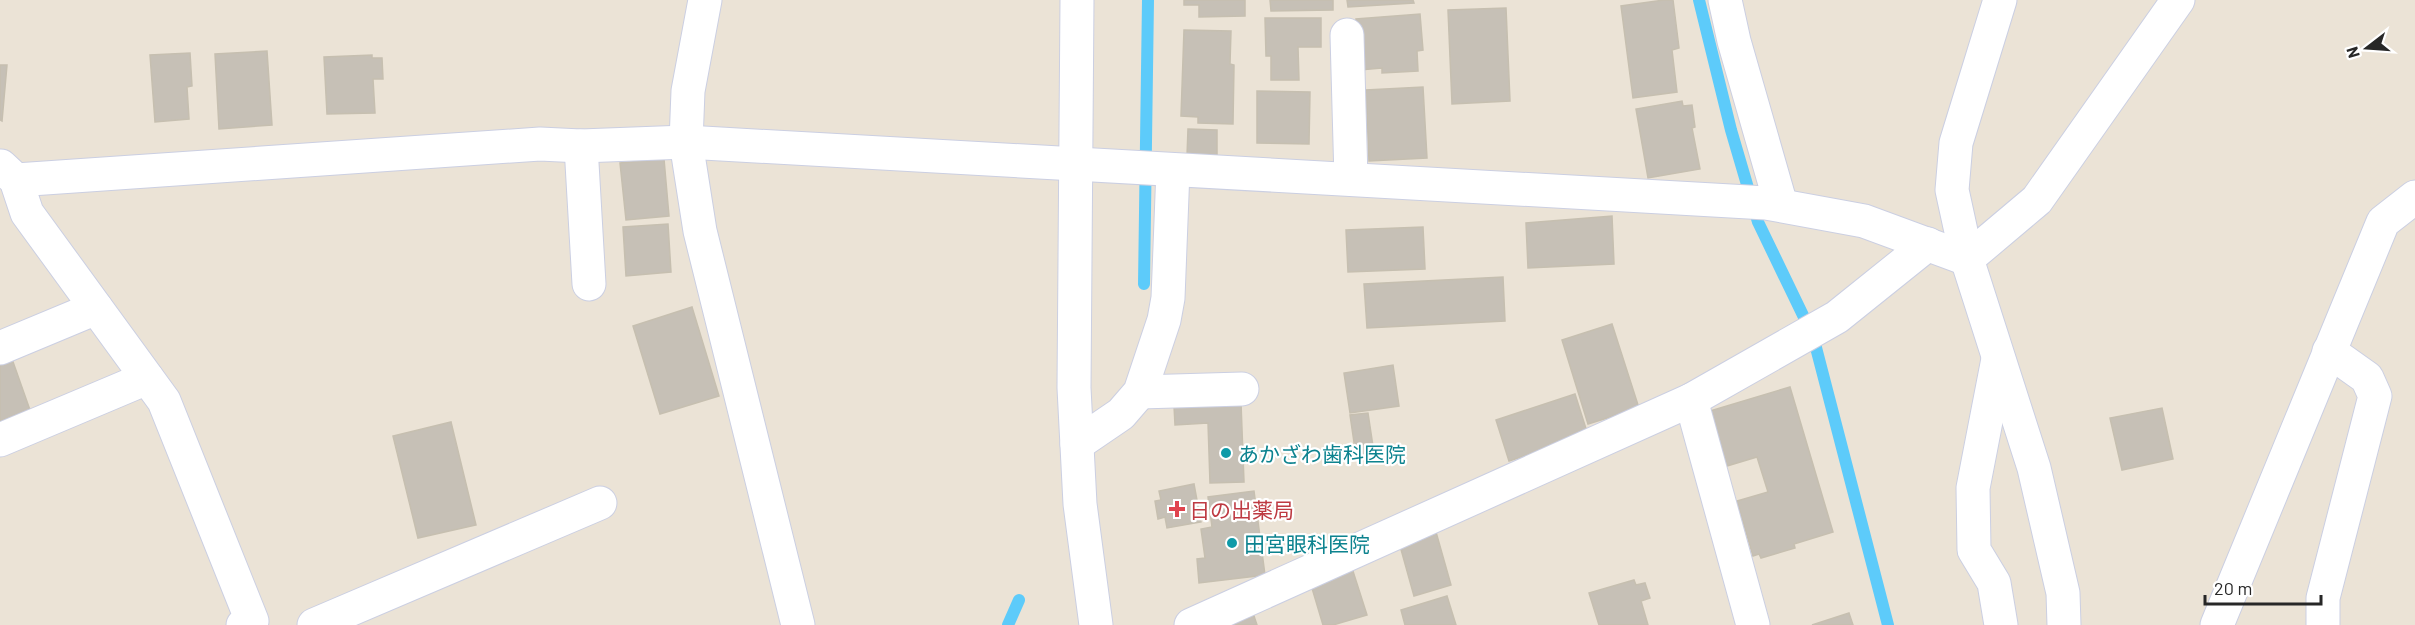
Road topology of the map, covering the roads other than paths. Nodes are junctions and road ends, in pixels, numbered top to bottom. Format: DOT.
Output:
graph roads {
  1 [pos="705,0"];
  2 [pos="1077,0"];
  3 [pos="1725,0"];
  4 [pos="2000,0"];
  5 [pos="2178,0"];
  6 [pos="1347,35"];
  7 [pos="686,142"];
  8 [pos="581,146"];
  9 [pos="1077,164"];
  10 [pos="1156,169"];
  11 [pos="8,172"];
  12 [pos="1351,179"];
  13 [pos="2415,197"];
  14 [pos="1773,204"];
  15 [pos="1928,244"];
  16 [pos="1967,260"];
  17 [pos="589,284"];
  18 [pos="96,308"];
  19 [pos="0,348"];
  20 [pos="2329,351"];
  21 [pos="1998,357"];
  22 [pos="147,378"];
  23 [pos="1242,389"];
  24 [pos="1140,392"];
  25 [pos="1691,399"];
  26 [pos="0,440"];
  27 [pos="1077,444"];
  28 [pos="600,503"];
  29 [pos="254,624"];
  30 [pos="314,625"];
  31 [pos="798,625"];
  32 [pos="1096,625"];
  33 [pos="1191,625"];
  34 [pos="1753,625"];
  35 [pos="2001,625"];
  36 [pos="2064,625"];
  37 [pos="2217,625"];
  38 [pos="2323,625"];
  1 -- 7 [label="street"];
  2 -- 9 [label="street"];
  3 -- 14 [label="street"];
  4 -- 16 [label="street"];
  5 -- 16 [label="street"];
  6 -- 12 [label="street"];
  7 -- 8 [label="street"];
  7 -- 9 [label="street"];
  7 -- 31 [label="street"];
  8 -- 11 [label="street"];
  8 -- 17 [label="street"];
  9 -- 10 [label="street"];
  9 -- 27 [label="street"];
  10 -- 12 [label="street"];
  10 -- 24 [label="street"];
  11 -- 18 [label="street"];
  12 -- 14 [label="street"];
  13 -- 20 [label="street"];
  14 -- 15 [label="street"];
  15 -- 16 [label="street"];
  15 -- 25 [label="street"];
  16 -- 21 [label="street"];
  18 -- 19 [label="street"];
  18 -- 22 [label="street"];
  20 -- 37 [label="street"];
  20 -- 38 [label="street"];
  21 -- 35 [label="street"];
  21 -- 36 [label="street"];
  22 -- 26 [label="street"];
  22 -- 29 [label="street"];
  23 -- 24 [label="street"];
  24 -- 27 [label="street"];
  25 -- 33 [label="street"];
  25 -- 34 [label="street"];
  27 -- 32 [label="street"];
  28 -- 30 [label="street"];
}
